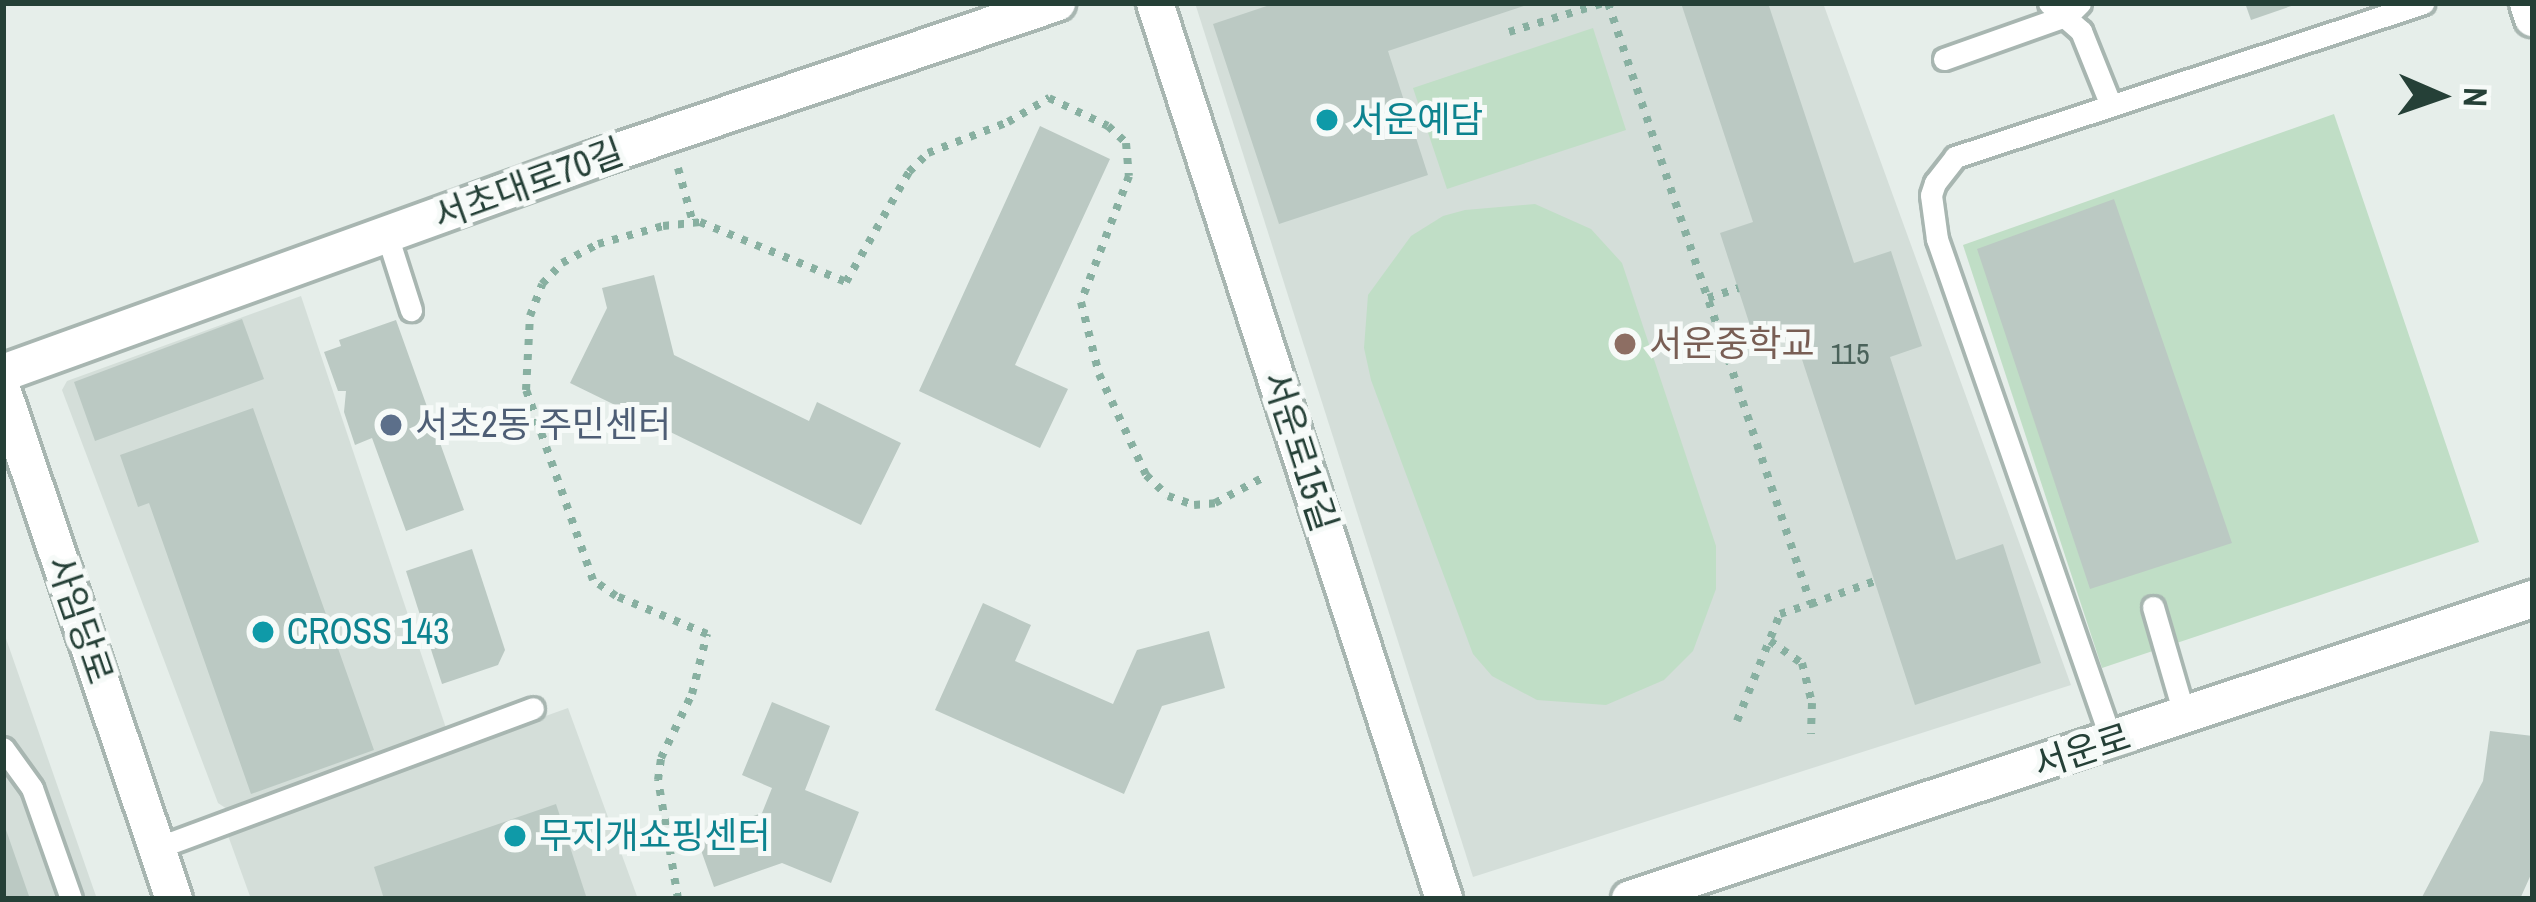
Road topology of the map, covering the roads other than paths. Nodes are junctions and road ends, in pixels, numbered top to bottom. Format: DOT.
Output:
graph roads {
  1 [pos="1057,3"];
  2 [pos="1155,3"];
  3 [pos="2423,3"];
  4 [pos="2528,3"];
  5 [pos="2065,7"];
  6 [pos="2533,18"];
  7 [pos="1945,59"];
  8 [pos="2110,104"];
  9 [pos="387,236"];
  10 [pos="411,310"];
  11 [pos="3,373"];
  12 [pos="3,392"];
  13 [pos="2533,599"];
  14 [pos="2153,607"];
  15 [pos="533,708"];
  16 [pos="2185,717"];
  17 [pos="2112,742"];
  18 [pos="3,748"];
  19 [pos="157,848"];
  20 [pos="70,899"];
  21 [pos="174,899"];
  22 [pos="1444,899"];
  23 [pos="1630,899"];
  1 -- 9 [label="street, 서초대로70길"];
  2 -- 22 [label="street, 서운로15길"];
  3 -- 8 [label="lane"];
  4 -- 6 [label="street"];
  5 -- 7 [label="lane"];
  5 -- 8 [label="lane"];
  8 -- 17 [label="lane"];
  9 -- 10 [label="lane"];
  9 -- 11 [label="street, 서초대로70길"];
  12 -- 19 [label="street, 사임당로"];
  13 -- 16 [label="street, 서운로"];
  14 -- 16 [label="lane"];
  15 -- 19 [label="lane"];
  16 -- 17 [label="street, 서운로"];
  17 -- 23 [label="street, 서운로"];
  18 -- 20 [label="lane"];
  19 -- 21 [label="street, 사임당로"];
}
